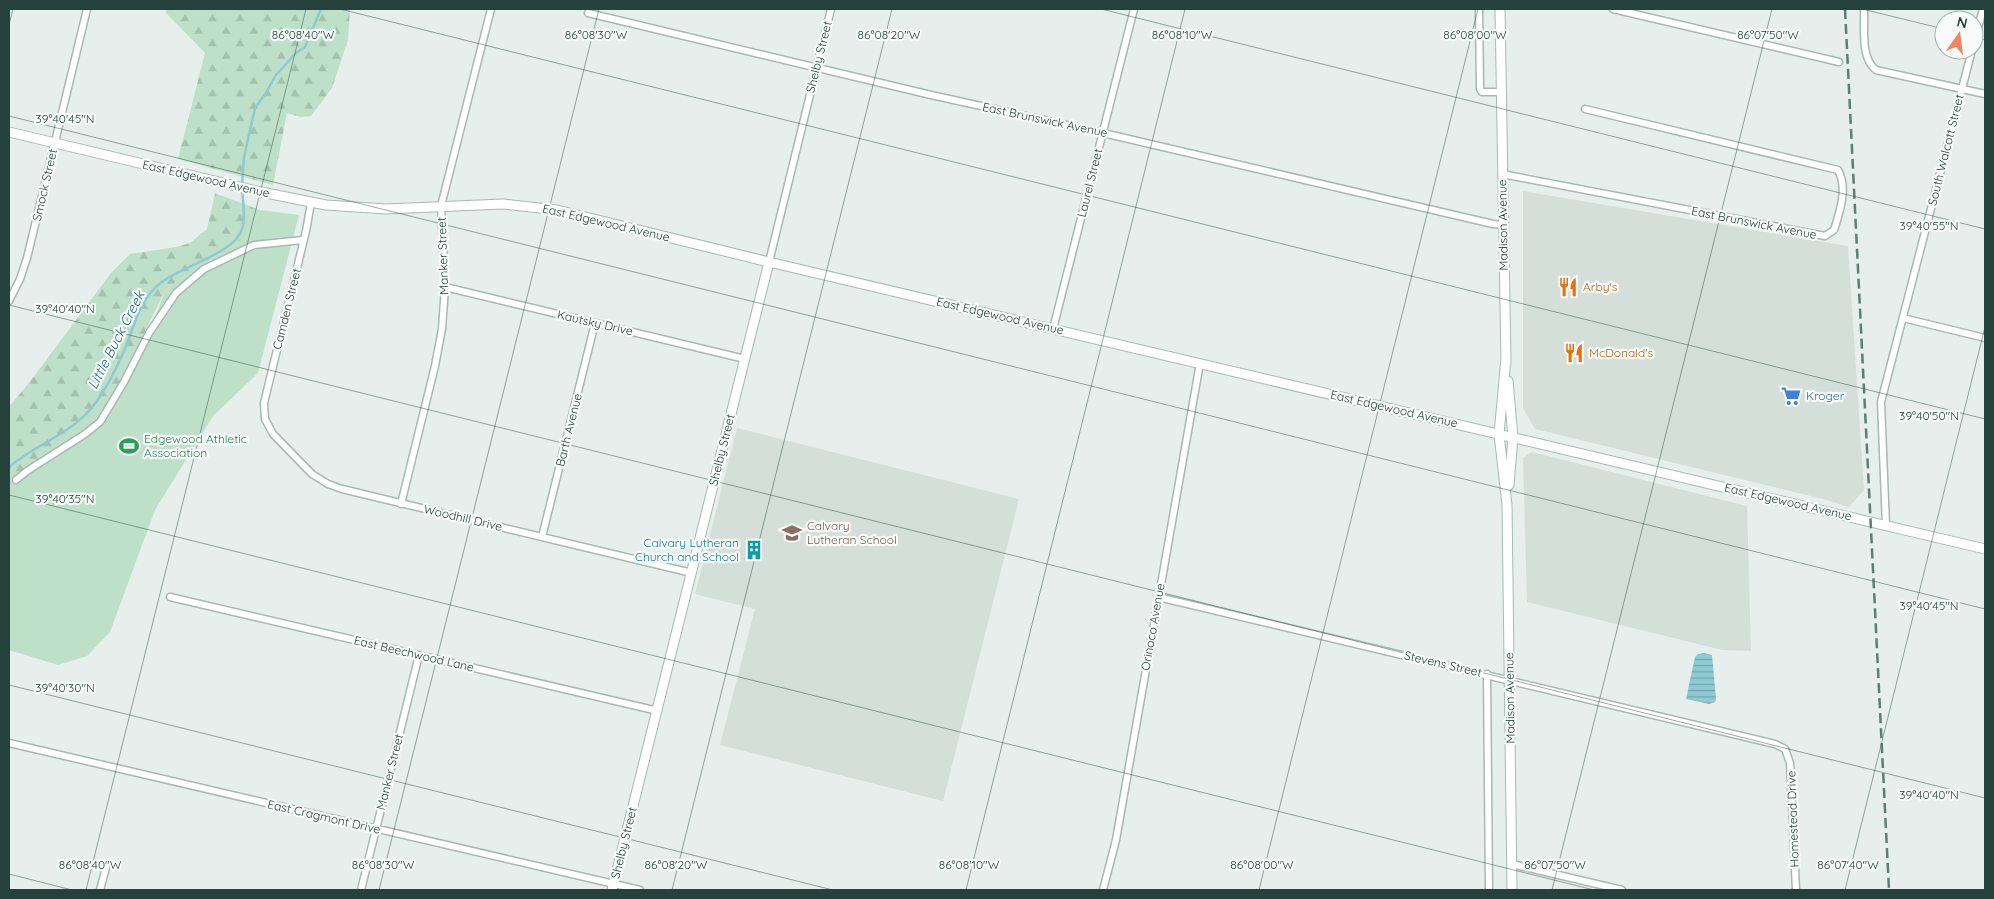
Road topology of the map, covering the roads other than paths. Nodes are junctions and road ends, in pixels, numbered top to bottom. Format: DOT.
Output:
graph roads {
  1 [pos="87,9"];
  2 [pos="491,9"];
  3 [pos="831,9"];
  4 [pos="1134,9"];
  5 [pos="1479,9"];
  6 [pos="1500,9"];
  7 [pos="1613,9"];
  8 [pos="1864,9"];
  9 [pos="588,13"];
  10 [pos="1969,60"];
  11 [pos="1840,62"];
  12 [pos="816,68"];
  13 [pos="1962,89"];
  14 [pos="1501,92"];
  15 [pos="1985,94"];
  16 [pos="1585,108"];
  17 [pos="9,132"];
  18 [pos="1103,133"];
  19 [pos="55,143"];
  20 [pos="1502,174"];
  21 [pos="311,203"];
  22 [pos="441,206"];
  23 [pos="1503,225"];
  24 [pos="303,240"];
  25 [pos="769,262"];
  26 [pos="445,288"];
  27 [pos="9,301"];
  28 [pos="1903,318"];
  29 [pos="595,323"];
  30 [pos="1053,329"];
  31 [pos="1985,338"];
  32 [pos="1506,358"];
  33 [pos="745,359"];
  34 [pos="1200,363"];
  35 [pos="264,415"];
  36 [pos="1499,434"];
  37 [pos="1513,437"];
  38 [pos="16,480"];
  39 [pos="401,504"];
  40 [pos="1507,505"];
  41 [pos="1886,526"];
  42 [pos="542,537"];
  43 [pos="1985,549"];
  44 [pos="692,573"];
  45 [pos="170,597"];
  46 [pos="1158,597"];
  47 [pos="419,655"];
  48 [pos="1486,674"];
  49 [pos="1510,679"];
  50 [pos="658,711"];
  51 [pos="9,743"];
  52 [pos="1785,749"];
  53 [pos="376,829"];
  54 [pos="107,864"];
  55 [pos="1512,864"];
  56 [pos="612,887"];
  57 [pos="100,890"];
  58 [pos="361,890"];
  59 [pos="640,890"];
  60 [pos="1103,890"];
  61 [pos="1489,890"];
  62 [pos="1512,890"];
  63 [pos="1622,890"];
  64 [pos="1796,890"];
  1 -- 19 [label="street, Smock Street"];
  2 -- 22 [label="street, Manker Street"];
  3 -- 12 [label="street, Shelby Street"];
  4 -- 18 [label="street, Laurel Street"];
  5 -- 14 [label="street"];
  6 -- 14 [label="main road, Madison Avenue"];
  7 -- 11 [label="street"];
  8 -- 13 [label="street"];
  9 -- 12 [label="street, East Brunswick Avenue"];
  10 -- 13 [label="street, South Walcott Street"];
  12 -- 18 [label="street, East Brunswick Avenue"];
  12 -- 25 [label="street, Shelby Street"];
  13 -- 15 [label="street"];
  13 -- 28 [label="street, South Walcott Street"];
  14 -- 20 [label="main road, Madison Avenue"];
  16 -- 20 [label="street, East Brunswick Avenue"];
  17 -- 19 [label="main road, East Edgewood Avenue"];
  18 -- 23 [label="street, East Brunswick Avenue"];
  18 -- 30 [label="street, Laurel Street"];
  19 -- 21 [label="main road, East Edgewood Avenue"];
  19 -- 27 [label="street, Smock Street"];
  20 -- 23 [label="main road, Madison Avenue"];
  21 -- 22 [label="main road, East Edgewood Avenue"];
  21 -- 24 [label="street, Camden Street"];
  22 -- 25 [label="main road, East Edgewood Avenue"];
  22 -- 26 [label="street, Manker Street"];
  23 -- 32 [label="main road, Madison Avenue"];
  24 -- 35 [label="street, Camden Street"];
  24 -- 38 [label="street"];
  25 -- 30 [label="main road, East Edgewood Avenue"];
  25 -- 33 [label="main road, Shelby Street"];
  26 -- 29 [label="street, Kautsky Drive"];
  26 -- 39 [label="street, Manker Street"];
  28 -- 31 [label="street"];
  28 -- 41 [label="street, South Walcott Street"];
  29 -- 33 [label="street, Kautsky Drive"];
  29 -- 42 [label="street, Barth Avenue"];
  30 -- 34 [label="main road, East Edgewood Avenue"];
  32 -- 36 [label="main road, Madison Avenue"];
  32 -- 37 [label="main road, Madison Avenue"];
  33 -- 44 [label="main road, Shelby Street"];
  34 -- 36 [label="main road, East Edgewood Avenue"];
  34 -- 46 [label="street, Orinoco Avenue"];
  35 -- 39 [label="street, Woodhill Drive"];
  36 -- 37 [label="main road, East Edgewood Avenue"];
  36 -- 40 [label="main road, Madison Avenue"];
  37 -- 40 [label="main road, Madison Avenue"];
  37 -- 41 [label="main road, East Edgewood Avenue"];
  39 -- 42 [label="street, Woodhill Drive"];
  40 -- 49 [label="main road, Madison Avenue"];
  41 -- 43 [label="main road, East Edgewood Avenue"];
  42 -- 44 [label="street, Woodhill Drive"];
  44 -- 50 [label="main road, Shelby Street"];
  45 -- 47 [label="street, East Beechwood Lane"];
  46 -- 48 [label="street, Stevens Street"];
  46 -- 60 [label="street, Orinoco Avenue"];
  47 -- 50 [label="street, East Beechwood Lane"];
  47 -- 53 [label="street, Manker Street"];
  48 -- 49 [label="street, Stevens Street"];
  48 -- 61 [label="street, Madison Avenue"];
  49 -- 52 [label="street, Stevens Street"];
  49 -- 55 [label="main road, Madison Avenue"];
  50 -- 56 [label="main road, Shelby Street"];
  51 -- 53 [label="street, East Cragmont Drive"];
  52 -- 64 [label="street, Homestead Drive"];
  53 -- 56 [label="street, East Cragmont Drive"];
  53 -- 58 [label="street, Manker Street"];
  54 -- 57 [label="street"];
  55 -- 62 [label="main road, Madison Avenue"];
  55 -- 63 [label="street"];
  56 -- 59 [label="street, East Cragmont Drive"];
}
